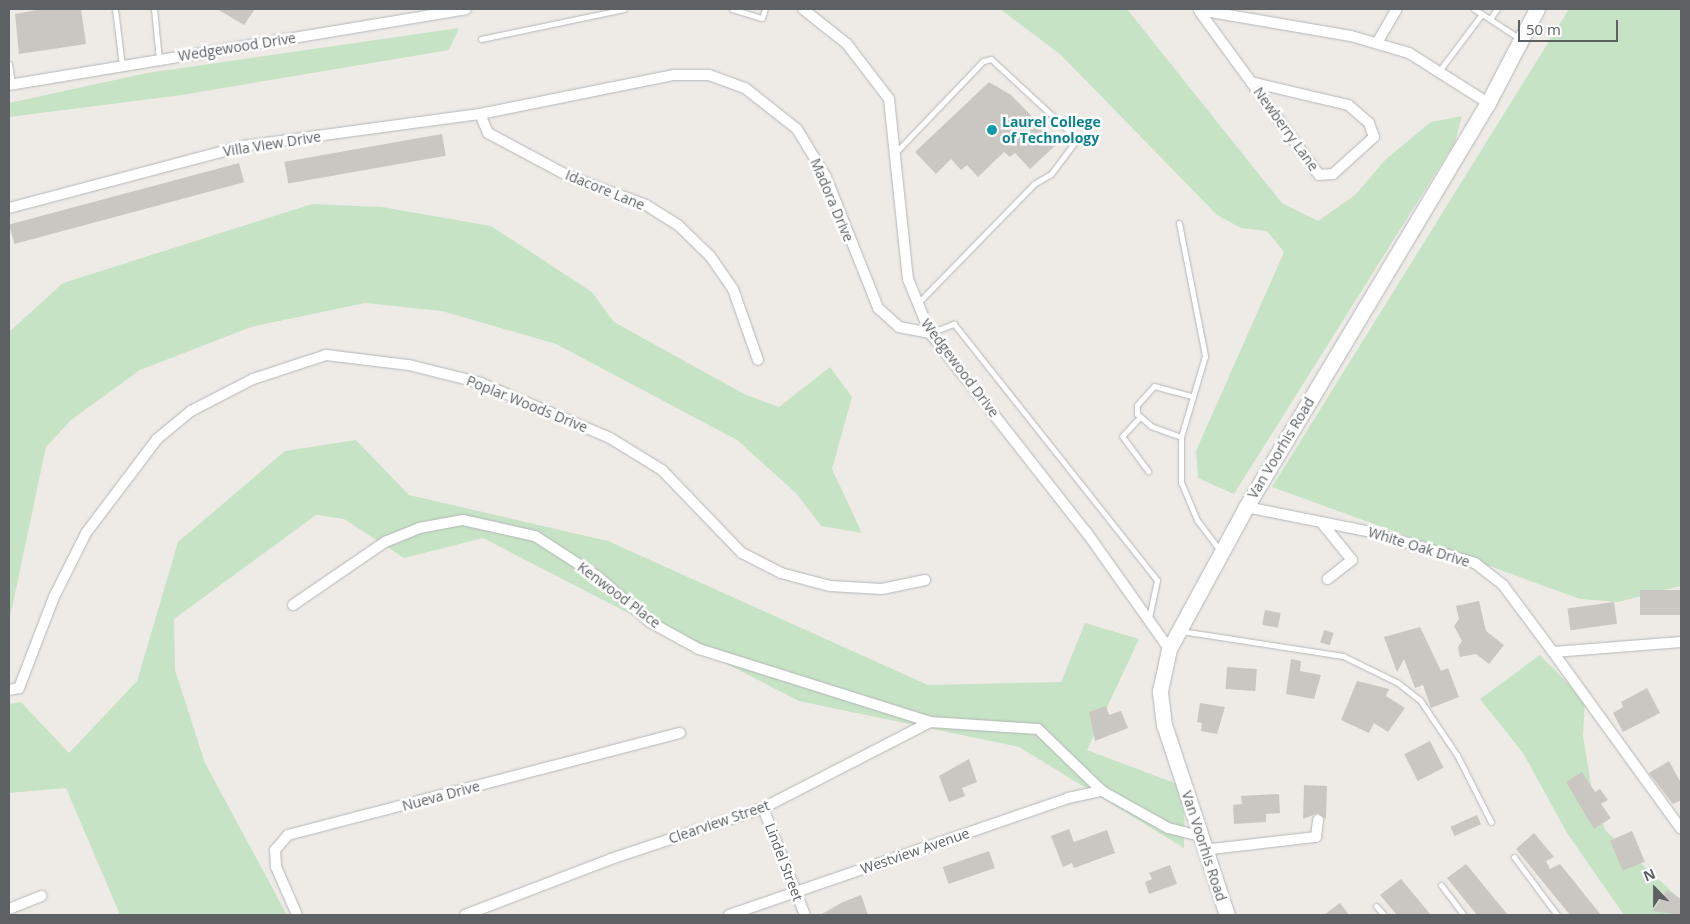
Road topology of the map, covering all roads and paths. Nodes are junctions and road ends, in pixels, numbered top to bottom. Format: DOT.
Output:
graph roads {
  1 [pos="115,9"];
  2 [pos="154,9"];
  3 [pos="466,9"];
  4 [pos="624,9"];
  5 [pos="732,9"];
  6 [pos="765,9"];
  7 [pos="803,9"];
  8 [pos="1398,9"];
  9 [pos="1474,9"];
  10 [pos="1497,9"];
  11 [pos="1538,9"];
  12 [pos="1199,10"];
  13 [pos="1482,14"];
  14 [pos="1490,19"];
  15 [pos="481,39"];
  16 [pos="1521,40"];
  17 [pos="1378,43"];
  18 [pos="160,60"];
  19 [pos="9,64"];
  20 [pos="122,66"];
  21 [pos="1439,71"];
  22 [pos="1251,82"];
  23 [pos="10,85"];
  24 [pos="1488,102"];
  25 [pos="480,114"];
  26 [pos="895,152"];
  27 [pos="9,208"];
  28 [pos="1179,222"];
  29 [pos="916,305"];
  30 [pos="930,333"];
  31 [pos="758,360"];
  32 [pos="1192,396"];
  33 [pos="1140,417"];
  34 [pos="1181,438"];
  35 [pos="1148,471"];
  36 [pos="1246,507"];
  37 [pos="1321,522"];
  38 [pos="1221,552"];
  39 [pos="1328,579"];
  40 [pos="925,580"];
  41 [pos="293,605"];
  42 [pos="1149,617"];
  43 [pos="1180,631"];
  44 [pos="1681,642"];
  45 [pos="1169,649"];
  46 [pos="1553,652"];
  47 [pos="9,690"];
  48 [pos="930,722"];
  49 [pos="680,734"];
  50 [pos="1102,791"];
  51 [pos="763,808"];
  52 [pos="1318,820"];
  53 [pos="1491,822"];
  54 [pos="1681,829"];
  55 [pos="1197,835"];
  56 [pos="1203,850"];
  57 [pos="1514,857"];
  58 [pos="1441,885"];
  59 [pos="796,893"];
  60 [pos="41,896"];
  61 [pos="1376,906"];
  62 [pos="9,909"];
  63 [pos="297,915"];
  64 [pos="465,915"];
  65 [pos="729,915"];
  66 [pos="805,915"];
  67 [pos="1227,915"];
  68 [pos="1384,915"];
  69 [pos="1464,915"];
  70 [pos="1557,915"];
  1 -- 20 [label="lane"];
  2 -- 18 [label="lane"];
  3 -- 18 [label="street, Wedgewood Drive"];
  4 -- 15 [label="lane"];
  5 -- 6 [label="lane"];
  7 -- 26 [label="street, Wedgewood Drive"];
  8 -- 17 [label="street"];
  9 -- 13 [label="lane"];
  10 -- 14 [label="lane"];
  11 -- 16 [label="street, Van Voorhis Road"];
  12 -- 17 [label="street"];
  12 -- 22 [label="street, Newberry Lane"];
  13 -- 14 [label="lane"];
  13 -- 21 [label="lane"];
  14 -- 16 [label="lane"];
  16 -- 24 [label="street, Van Voorhis Road"];
  17 -- 21 [label="street"];
  18 -- 20 [label="street, Wedgewood Drive"];
  19 -- 23 [label="lane"];
  20 -- 23 [label="street, Wedgewood Drive"];
  21 -- 24 [label="street"];
  22 -- 22 [label="street, Newberry Lane"];
  24 -- 36 [label="street, Van Voorhis Road"];
  25 -- 27 [label="street, Villa View Drive"];
  25 -- 30 [label="street, Madora Drive"];
  25 -- 31 [label="street, Idacore Lane"];
  26 -- 29 [label="street, Wedgewood Drive"];
  26 -- 29 [label="lane"];
  28 -- 32 [label="lane"];
  29 -- 30 [label="street, Wedgewood Drive"];
  30 -- 42 [label="street, Wedgewood Drive"];
  30 -- 42 [label="lane"];
  32 -- 33 [label="lane"];
  32 -- 34 [label="lane"];
  33 -- 34 [label="lane"];
  33 -- 35 [label="lane"];
  34 -- 38 [label="lane"];
  36 -- 37 [label="street, White Oak Drive"];
  36 -- 38 [label="street, Van Voorhis Road"];
  37 -- 39 [label="street"];
  37 -- 46 [label="street, White Oak Drive"];
  38 -- 43 [label="street, Van Voorhis Road"];
  40 -- 47 [label="street, Poplar Woods Drive"];
  41 -- 48 [label="street, Kenwood Place"];
  42 -- 45 [label="street, Wedgewood Drive"];
  43 -- 45 [label="street, Van Voorhis Road"];
  43 -- 53 [label="lane"];
  44 -- 46 [label="street"];
  45 -- 55 [label="street, Van Voorhis Road"];
  46 -- 54 [label="street, White Oak Drive"];
  48 -- 50 [label="street, Kenwood Place"];
  48 -- 51 [label="street, Clearview Street"];
  49 -- 63 [label="street, Nueva Drive"];
  50 -- 55 [label="street, Kenwood Place"];
  50 -- 59 [label="street, Westview Avenue"];
  51 -- 59 [label="street, Lindel Street"];
  51 -- 64 [label="street, Clearview Street"];
  52 -- 56 [label="street"];
  55 -- 56 [label="street, Van Voorhis Road"];
  56 -- 67 [label="street, Van Voorhis Road"];
  57 -- 70 [label="lane"];
  58 -- 69 [label="lane"];
  59 -- 65 [label="street, Westview Avenue"];
  59 -- 66 [label="street, Lindel Street"];
  60 -- 62 [label="street"];
  61 -- 68 [label="lane"];
}
